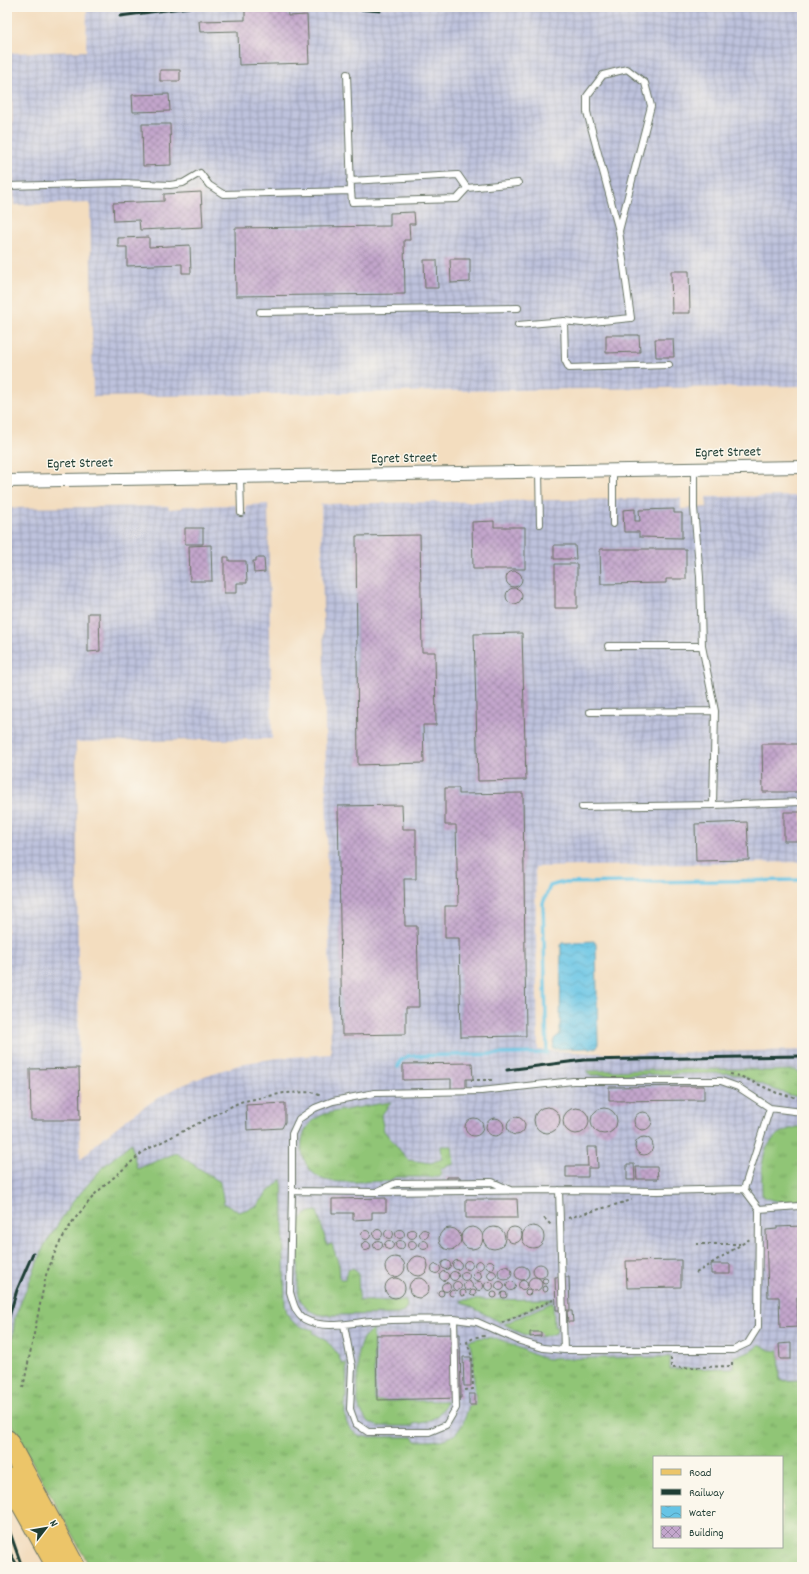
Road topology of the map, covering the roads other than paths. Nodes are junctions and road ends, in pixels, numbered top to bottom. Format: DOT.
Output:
graph roads {
  1 [pos="347,74"];
  2 [pos="350,182"];
  3 [pos="518,183"];
  4 [pos="7,186"];
  5 [pos="467,188"];
  6 [pos="350,191"];
  7 [pos="619,231"];
  8 [pos="518,308"];
  9 [pos="260,312"];
  10 [pos="564,321"];
  11 [pos="518,325"];
  12 [pos="669,365"];
  13 [pos="802,467"];
  14 [pos="694,469"];
  15 [pos="613,470"];
  16 [pos="539,472"];
  17 [pos="240,477"];
  18 [pos="7,480"];
  19 [pos="241,513"];
  20 [pos="540,524"];
  21 [pos="613,524"];
  22 [pos="608,646"];
  23 [pos="702,646"];
  24 [pos="715,711"];
  25 [pos="590,712"];
  26 [pos="802,802"];
  27 [pos="713,805"];
  28 [pos="582,807"];
  29 [pos="770,1108"];
  30 [pos="802,1112"];
  31 [pos="744,1189"];
  32 [pos="559,1190"];
  33 [pos="292,1191"];
  34 [pos="513,1191"];
  35 [pos="375,1192"];
  36 [pos="802,1207"];
  37 [pos="759,1209"];
  38 [pos="454,1319"];
  39 [pos="344,1325"];
  40 [pos="564,1350"];
  41 [pos="7,1440"];
  42 [pos="7,1478"];
  43 [pos="57,1567"];
  44 [pos="75,1567"];
  1 -- 2 [label="lane"];
  2 -- 5 [label="lane"];
  2 -- 6 [label="lane"];
  3 -- 5 [label="lane"];
  4 -- 6 [label="lane"];
  5 -- 6 [label="lane"];
  7 -- 7 [label="lane"];
  7 -- 10 [label="lane"];
  8 -- 9 [label="lane"];
  10 -- 11 [label="lane"];
  10 -- 12 [label="lane"];
  13 -- 14 [label="street, Egret Street"];
  14 -- 15 [label="street, Egret Street"];
  14 -- 23 [label="lane"];
  15 -- 16 [label="street, Egret Street"];
  15 -- 21 [label="lane"];
  16 -- 17 [label="street, Egret Street"];
  16 -- 20 [label="lane"];
  17 -- 18 [label="street, Egret Street"];
  17 -- 19 [label="lane"];
  22 -- 23 [label="lane"];
  23 -- 24 [label="lane"];
  24 -- 25 [label="lane"];
  24 -- 27 [label="lane"];
  26 -- 27 [label="lane"];
  27 -- 28 [label="lane"];
  29 -- 30 [label="lane"];
  29 -- 31 [label="lane"];
  29 -- 33 [label="lane"];
  31 -- 32 [label="lane"];
  31 -- 37 [label="lane"];
  32 -- 34 [label="lane"];
  32 -- 40 [label="lane"];
  33 -- 35 [label="lane"];
  33 -- 39 [label="lane"];
  34 -- 35 [label="lane"];
  34 -- 35 [label="lane"];
  36 -- 37 [label="lane"];
  37 -- 40 [label="lane"];
  38 -- 39 [label="lane"];
  38 -- 39 [label="lane"];
  38 -- 40 [label="lane"];
  41 -- 44 [label="main road"];
  42 -- 43 [label="main road"];
}
